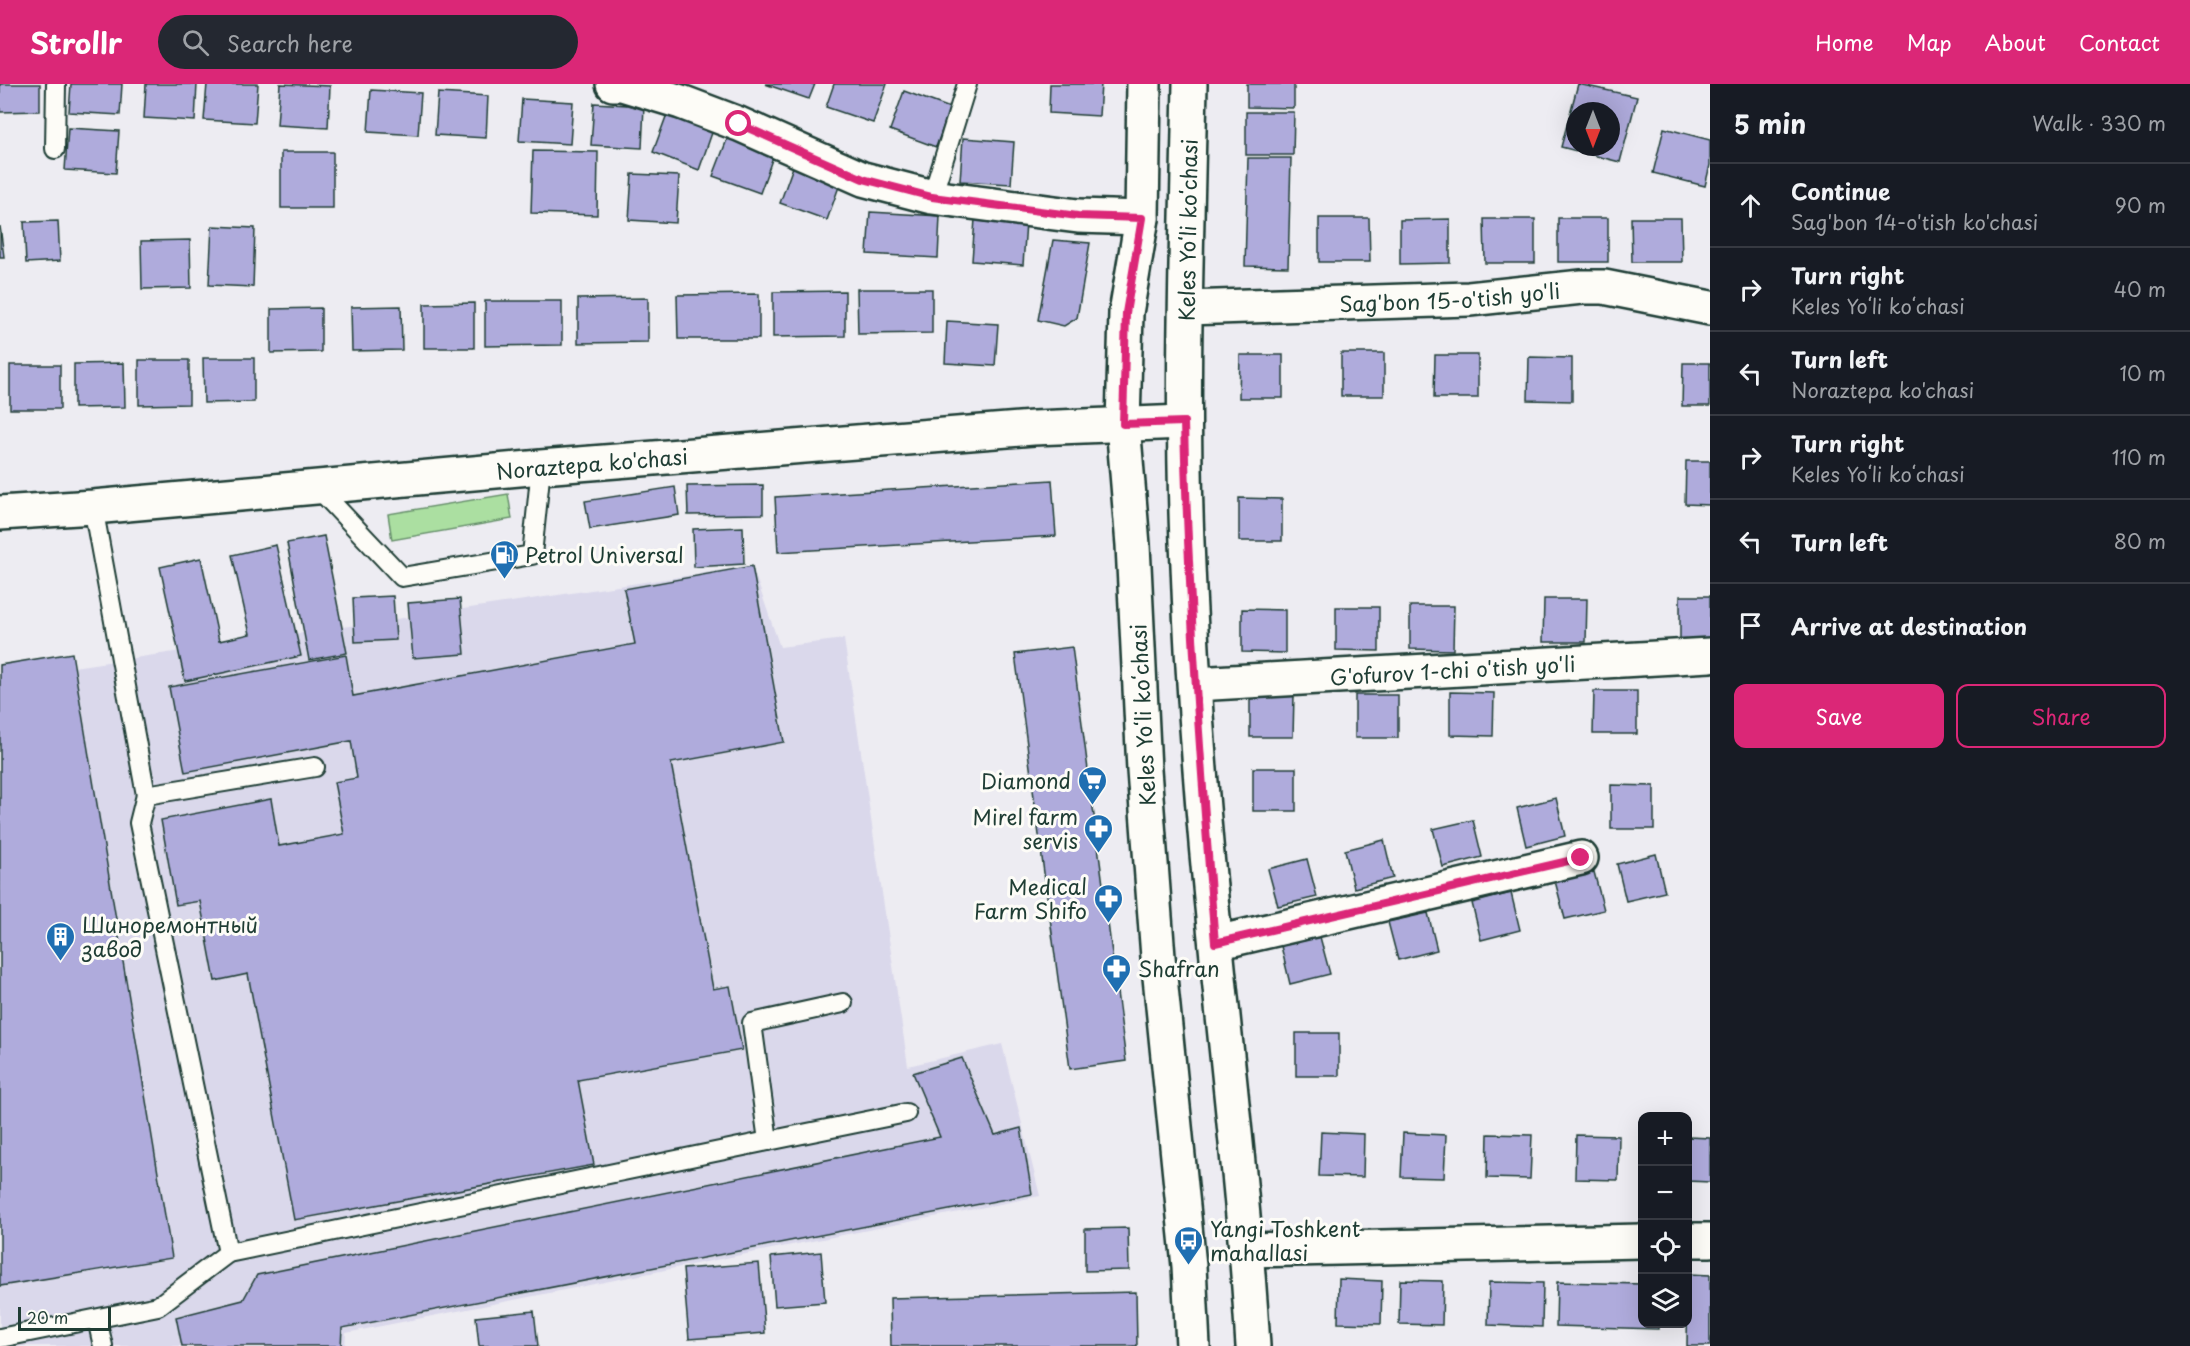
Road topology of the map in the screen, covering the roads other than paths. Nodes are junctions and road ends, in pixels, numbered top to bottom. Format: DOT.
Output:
graph roads {
  1 [pos="56,84"];
  2 [pos="613,84"];
  3 [pos="967,84"];
  4 [pos="1144,84"];
  5 [pos="1190,84"];
  6 [pos="55,149"];
  7 [pos="932,197"];
  8 [pos="1142,218"];
  9 [pos="1186,308"];
  10 [pos="1710,308"];
  11 [pos="1184,422"];
  12 [pos="1123,424"];
  13 [pos="541,467"];
  14 [pos="316,486"];
  15 [pos="93,507"];
  16 [pos="0,513"];
  17 [pos="1710,655"];
  18 [pos="1195,684"];
  19 [pos="315,767"];
  20 [pos="146,795"];
  21 [pos="1581,858"];
  22 [pos="1215,943"];
  23 [pos="843,1003"];
  24 [pos="906,1113"];
  25 [pos="768,1142"];
  26 [pos="1692,1240"];
  27 [pos="1710,1240"];
  28 [pos="1638,1241"];
  29 [pos="1247,1250"];
  30 [pos="228,1253"];
  31 [pos="97,1319"];
  32 [pos="7,1340"];
  33 [pos="103,1346"];
  34 [pos="1193,1346"];
  35 [pos="1253,1346"];
  1 -- 6 [label="lane"];
  2 -- 7 [label="main road"];
  3 -- 7 [label="lane"];
  4 -- 8 [label="main road, Keles Yoʻli koʻchasi"];
  5 -- 9 [label="main road, Keles Yoʻli koʻchasi"];
  7 -- 8 [label="main road"];
  8 -- 12 [label="main road, Keles Yoʻli koʻchasi"];
  9 -- 10 [label="main road, Sag'bon 15-o'tish yo'li"];
  9 -- 11 [label="main road, Keles Yoʻli koʻchasi"];
  11 -- 12 [label="main road, Noraztepa ko'chasi"];
  11 -- 18 [label="main road, Keles Yoʻli koʻchasi"];
  12 -- 13 [label="main road, Noraztepa ko'chasi"];
  12 -- 34 [label="main road, Keles Yoʻli koʻchasi"];
  13 -- 14 [label="main road, Noraztepa ko'chasi"];
  13 -- 14 [label="lane"];
  14 -- 15 [label="main road, Noraztepa ko'chasi"];
  15 -- 16 [label="main road, Noraztepa ko'chasi"];
  15 -- 20 [label="lane"];
  17 -- 18 [label="main road, G'ofurov 1-chi o'tish yo'li"];
  18 -- 22 [label="main road, Keles Yoʻli koʻchasi"];
  19 -- 20 [label="lane"];
  20 -- 30 [label="lane"];
  21 -- 22 [label="main road"];
  22 -- 29 [label="main road, Keles Yoʻli koʻchasi"];
  23 -- 25 [label="lane"];
  24 -- 25 [label="lane"];
  25 -- 30 [label="lane"];
  26 -- 27 [label="main road"];
  28 -- 29 [label="main road"];
  29 -- 35 [label="main road, Keles Yoʻli koʻchasi"];
  30 -- 31 [label="lane"];
  31 -- 32 [label="lane"];
  31 -- 33 [label="lane"];
}
